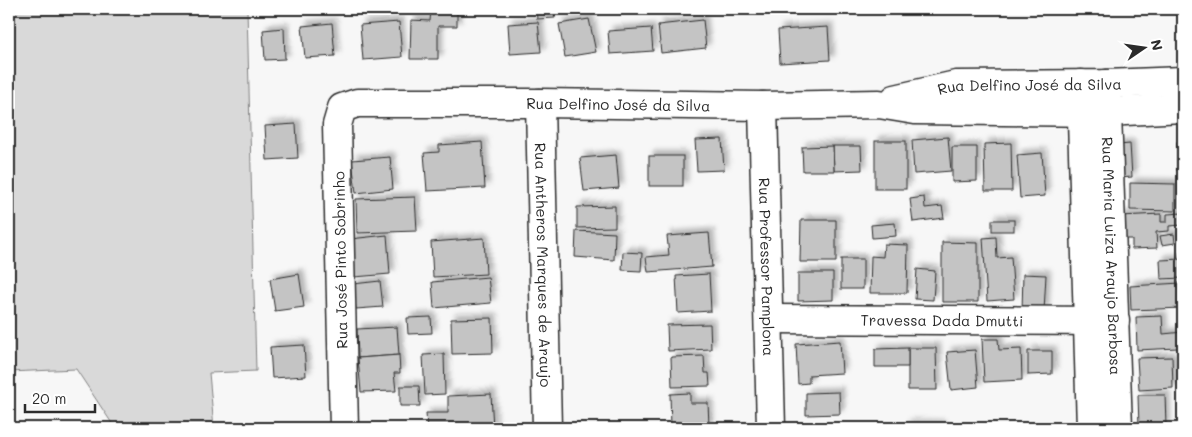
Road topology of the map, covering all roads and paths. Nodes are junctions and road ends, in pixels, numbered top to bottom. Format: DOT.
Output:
graph roads {
  1 [pos="1183,81"];
  2 [pos="1094,84"];
  3 [pos="540,103"];
  4 [pos="356,104"];
  5 [pos="879,104"];
  6 [pos="764,106"];
  7 [pos="1183,108"];
  8 [pos="1094,112"];
  9 [pos="1084,217"];
  10 [pos="1110,217"];
  11 [pos="770,319"];
  12 [pos="1115,320"];
  13 [pos="1087,321"];
  14 [pos="1091,427"];
  15 [pos="1118,427"];
  16 [pos="344,428"];
  17 [pos="548,428"];
  18 [pos="771,428"];
  1 -- 2 [label="street, Rua Delfino José da Silva"];
  2 -- 5 [label="street, Rua Delfino José da Silva"];
  2 -- 8 [label="street, Rua Maria Luiza Araujo Barbosa"];
  3 -- 4 [label="street, Rua Delfino José da Silva"];
  3 -- 6 [label="street, Rua Delfino José da Silva"];
  3 -- 17 [label="street, Rua Antheros Marques de Araujo"];
  4 -- 16 [label="street, Rua José Pinto Sobrinho"];
  5 -- 6 [label="street, Rua Delfino José da Silva"];
  5 -- 8 [label="street, Rua Delfino José da Silva"];
  6 -- 11 [label="street, Rua Professor Pamplona"];
  7 -- 8 [label="street, Rua Delfino José da Silva"];
  8 -- 9 [label="street, Rua Maria Luiza Araujo Barbosa"];
  8 -- 10 [label="street, Rua Maria Luiza Araujo Barbosa"];
  9 -- 10 [label="street"];
  9 -- 13 [label="street, Rua Maria Luiza Araujo Barbosa"];
  10 -- 12 [label="street, Rua Maria Luiza Araujo Barbosa"];
  11 -- 13 [label="street, Travessa Dada Dmutti"];
  11 -- 18 [label="street, Rua Professor Pamplona"];
  12 -- 13 [label="street, Travessa Dada Dmutti"];
  12 -- 15 [label="street, Rua Maria Luiza Araujo Barbosa"];
  13 -- 14 [label="street, Rua Maria Luiza Araujo Barbosa"];
  14 -- 15 [label="street"];
}
